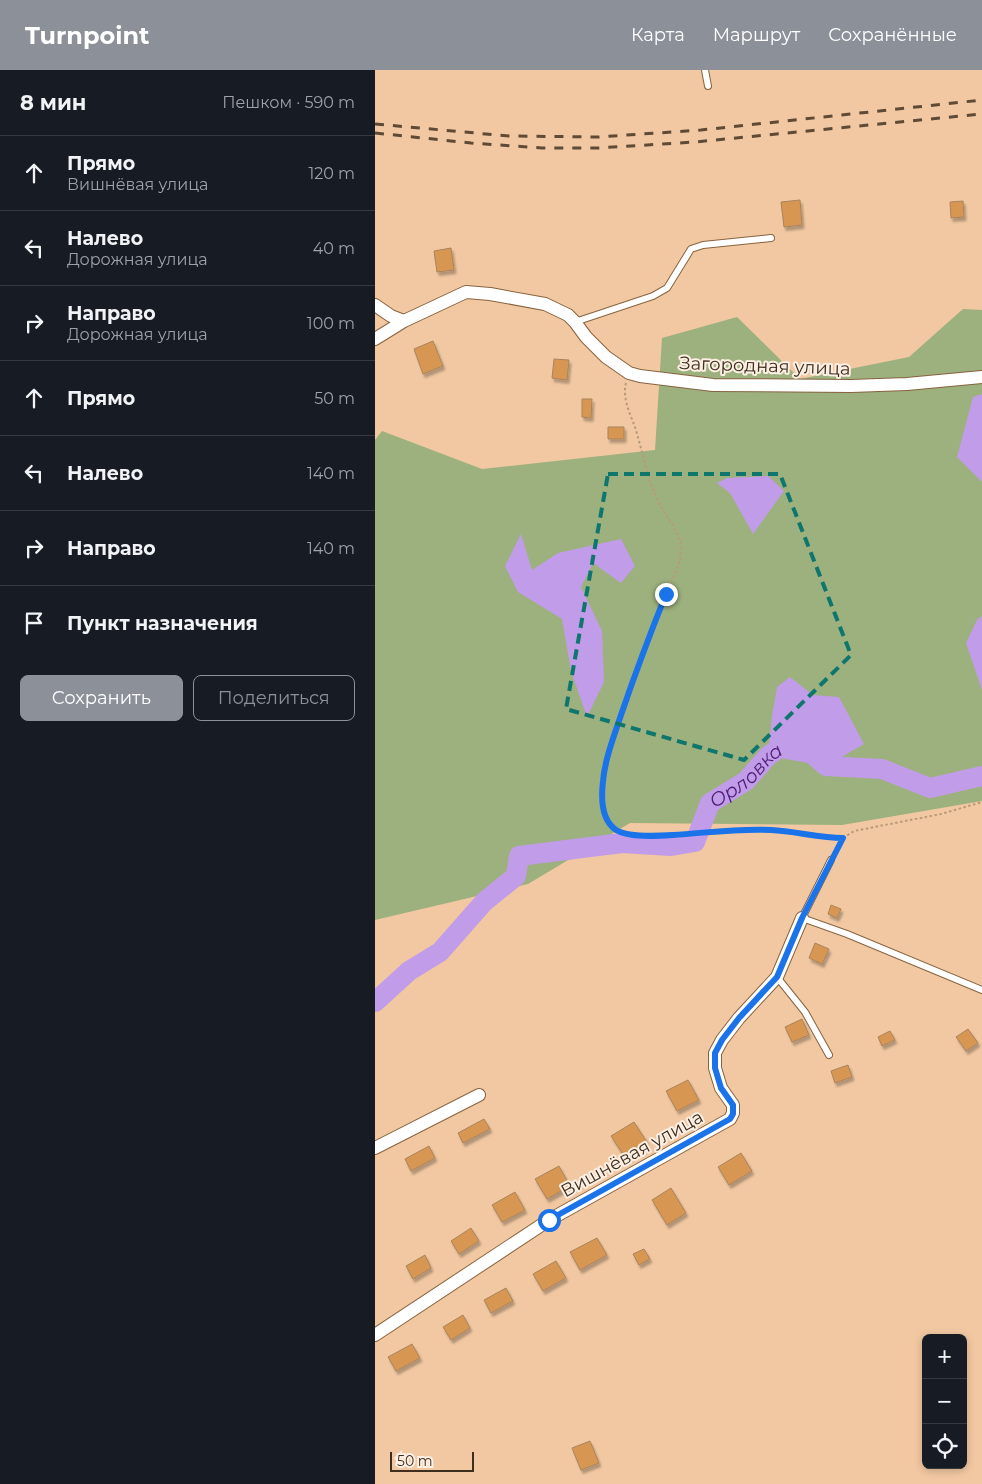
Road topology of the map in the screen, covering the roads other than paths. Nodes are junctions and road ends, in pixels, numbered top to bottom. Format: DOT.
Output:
graph roads {
  1 [pos="705,70"];
  2 [pos="708,86"];
  3 [pos="771,238"];
  4 [pos="375,305"];
  5 [pos="404,321"];
  6 [pos="575,322"];
  7 [pos="375,339"];
  8 [pos="982,377"];
  9 [pos="831,860"];
  10 [pos="802,918"];
  11 [pos="777,977"];
  12 [pos="982,990"];
  13 [pos="829,1055"];
  14 [pos="479,1095"];
  15 [pos="375,1148"];
  16 [pos="375,1335"];
  1 -- 2 [label="lane"];
  3 -- 6 [label="lane"];
  4 -- 5 [label="street"];
  5 -- 6 [label="street, Загородная улица"];
  5 -- 7 [label="street, Загородная улица"];
  6 -- 8 [label="street, Загородная улица"];
  9 -- 10 [label="lane"];
  10 -- 11 [label="street"];
  10 -- 12 [label="lane"];
  11 -- 13 [label="lane"];
  11 -- 16 [label="street, Вишнёвая улица"];
  14 -- 15 [label="street"];
}
